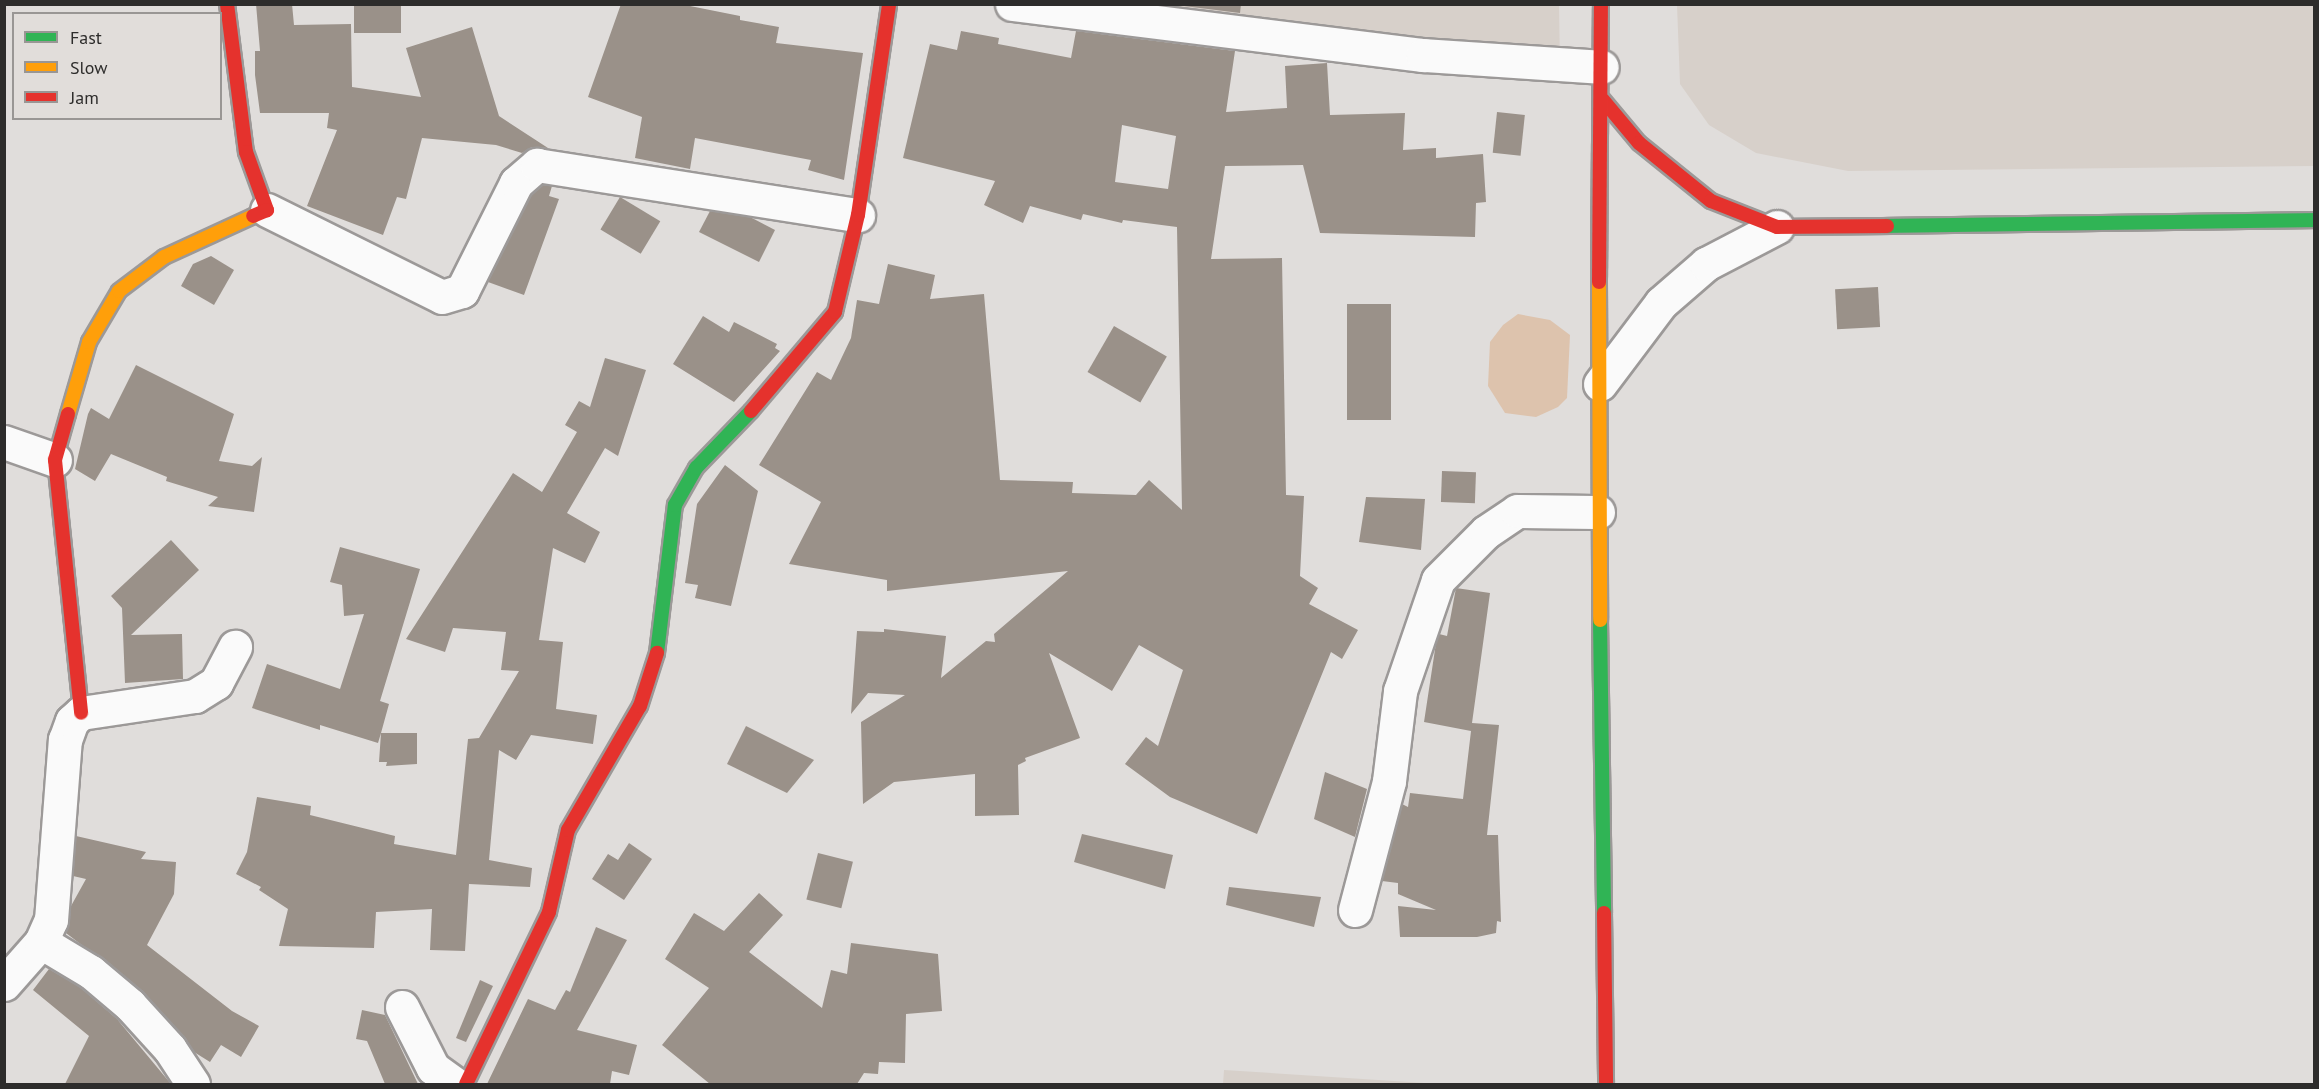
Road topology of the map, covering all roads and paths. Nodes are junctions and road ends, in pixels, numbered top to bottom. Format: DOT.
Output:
graph roads {
  1 [pos="227,4"];
  2 [pos="889,4"];
  3 [pos="1012,4"];
  4 [pos="1600,4"];
  5 [pos="1602,66"];
  6 [pos="1603,100"];
  7 [pos="267,210"];
  8 [pos="858,215"];
  9 [pos="2314,220"];
  10 [pos="1777,227"];
  11 [pos="1600,384"];
  12 [pos="4,442"];
  13 [pos="56,460"];
  14 [pos="1598,512"];
  15 [pos="235,647"];
  16 [pos="81,713"];
  17 [pos="1355,910"];
  18 [pos="42,942"];
  19 [pos="4,984"];
  20 [pos="402,1007"];
  21 [pos="193,1084"];
  22 [pos="455,1084"];
  23 [pos="466,1084"];
  24 [pos="1606,1084"];
  1 -- 7 [label="street"];
  2 -- 8 [label="street"];
  3 -- 5 [label="street"];
  4 -- 5 [label="street"];
  5 -- 6 [label="street"];
  6 -- 10 [label="street"];
  6 -- 11 [label="street"];
  7 -- 8 [label="street"];
  7 -- 13 [label="street"];
  8 -- 23 [label="street"];
  9 -- 10 [label="street"];
  10 -- 11 [label="street"];
  11 -- 14 [label="street"];
  12 -- 13 [label="street"];
  13 -- 16 [label="street"];
  14 -- 17 [label="street"];
  14 -- 24 [label="street"];
  15 -- 16 [label="street"];
  16 -- 18 [label="street"];
  18 -- 19 [label="street"];
  18 -- 21 [label="street"];
  20 -- 22 [label="street"];
}
